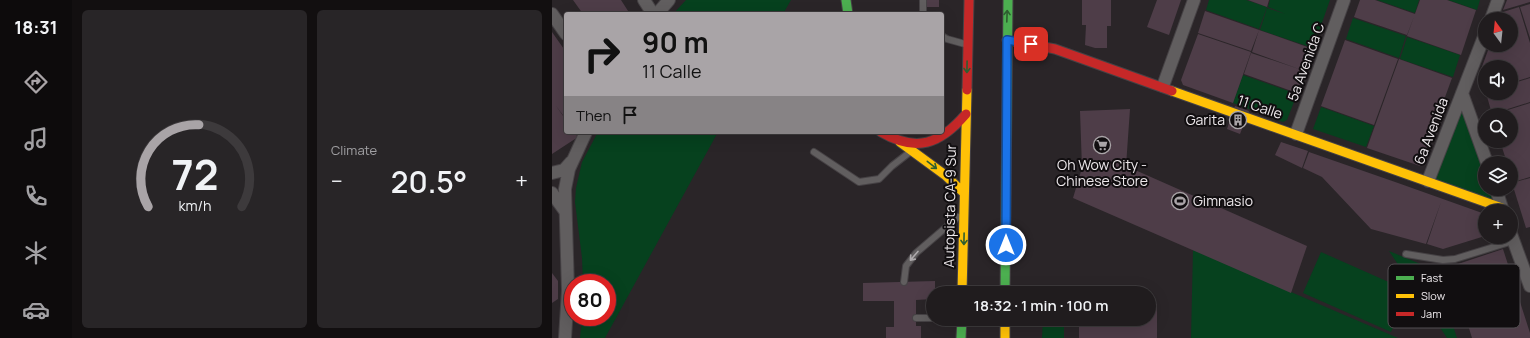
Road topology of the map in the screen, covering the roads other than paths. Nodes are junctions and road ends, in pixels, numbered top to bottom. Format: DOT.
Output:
graph roads {
  1 [pos="644,0"];
  2 [pos="668,0"];
  3 [pos="846,0"];
  4 [pos="923,0"];
  5 [pos="969,0"];
  6 [pos="1008,0"];
  7 [pos="1194,0"];
  8 [pos="1344,0"];
  9 [pos="1498,0"];
  10 [pos="652,12"];
  11 [pos="659,12"];
  12 [pos="848,12"];
  13 [pos="923,12"];
  14 [pos="1494,12"];
  15 [pos="552,14"];
  16 [pos="564,31"];
  17 [pos="944,38"];
  18 [pos="1007,40"];
  19 [pos="968,45"];
  20 [pos="1478,52"];
  21 [pos="1163,86"];
  22 [pos="1462,93"];
  23 [pos="966,114"];
  24 [pos="585,134"];
  25 [pos="885,134"];
  26 [pos="1296,134"];
  27 [pos="900,142"];
  28 [pos="912,151"];
  29 [pos="814,152"];
  30 [pos="1484,156"];
  31 [pos="572,161"];
  32 [pos="552,173"];
  33 [pos="1428,181"];
  34 [pos="552,193"];
  35 [pos="964,193"];
  36 [pos="1490,204"];
  37 [pos="564,211"];
  38 [pos="964,212"];
  39 [pos="1496,244"];
  40 [pos="1514,244"];
  41 [pos="1406,254"];
  42 [pos="904,282"];
  43 [pos="962,286"];
  44 [pos="1005,286"];
  45 [pos="1530,286"];
  46 [pos="916,318"];
  47 [pos="926,318"];
  48 [pos="962,326"];
  49 [pos="1005,326"];
  50 [pos="565,338"];
  51 [pos="961,338"];
  52 [pos="1005,338"];
  1 -- 10 [label="street"];
  2 -- 11 [label="street"];
  3 -- 12 [label="main road"];
  4 -- 13 [label="lane"];
  5 -- 19 [label="main road, Autopista CA-9 Sur"];
  18 -- 6 [label="main road, one-way"];
  7 -- 21 [label="street"];
  8 -- 26 [label="street, 5a Avenida C"];
  9 -- 14 [label="street"];
  15 -- 16 [label="street"];
  17 -- 19 [label="lane"];
  18 -- 21 [label="main road, 11 Calle"];
  18 -- 44 [label="main road"];
  19 -- 23 [label="main road, Autopista CA-9 Sur, one-way"];
  20 -- 22 [label="street, 6a Avenida"];
  21 -- 26 [label="main road, 11 Calle"];
  22 -- 30 [label="street, 6a Avenida"];
  22 -- 33 [label="street, 6a Avenida"];
  23 -- 27 [label="main road"];
  23 -- 35 [label="main road, Autopista CA-9 Sur"];
  24 -- 31 [label="street"];
  25 -- 27 [label="main road"];
  26 -- 33 [label="main road, 11 Calle"];
  27 -- 28 [label="main road"];
  28 -- 29 [label="lane"];
  28 -- 35 [label="main road, one-way"];
  31 -- 32 [label="street"];
  31 -- 37 [label="street"];
  33 -- 36 [label="main road, 11 Calle"];
  34 -- 37 [label="street"];
  35 -- 38 [label="main road, Autopista CA-9 Sur"];
  37 -- 50 [label="street"];
  38 -- 42 [label="lane, one-way"];
  38 -- 43 [label="main road, Autopista CA-9 Sur, one-way"];
  39 -- 41 [label="lane"];
  40 -- 45 [label="street"];
  46 -- 47 [label="lane"];
  48 -- 51 [label="main road"];
  49 -- 52 [label="main road"];
}
